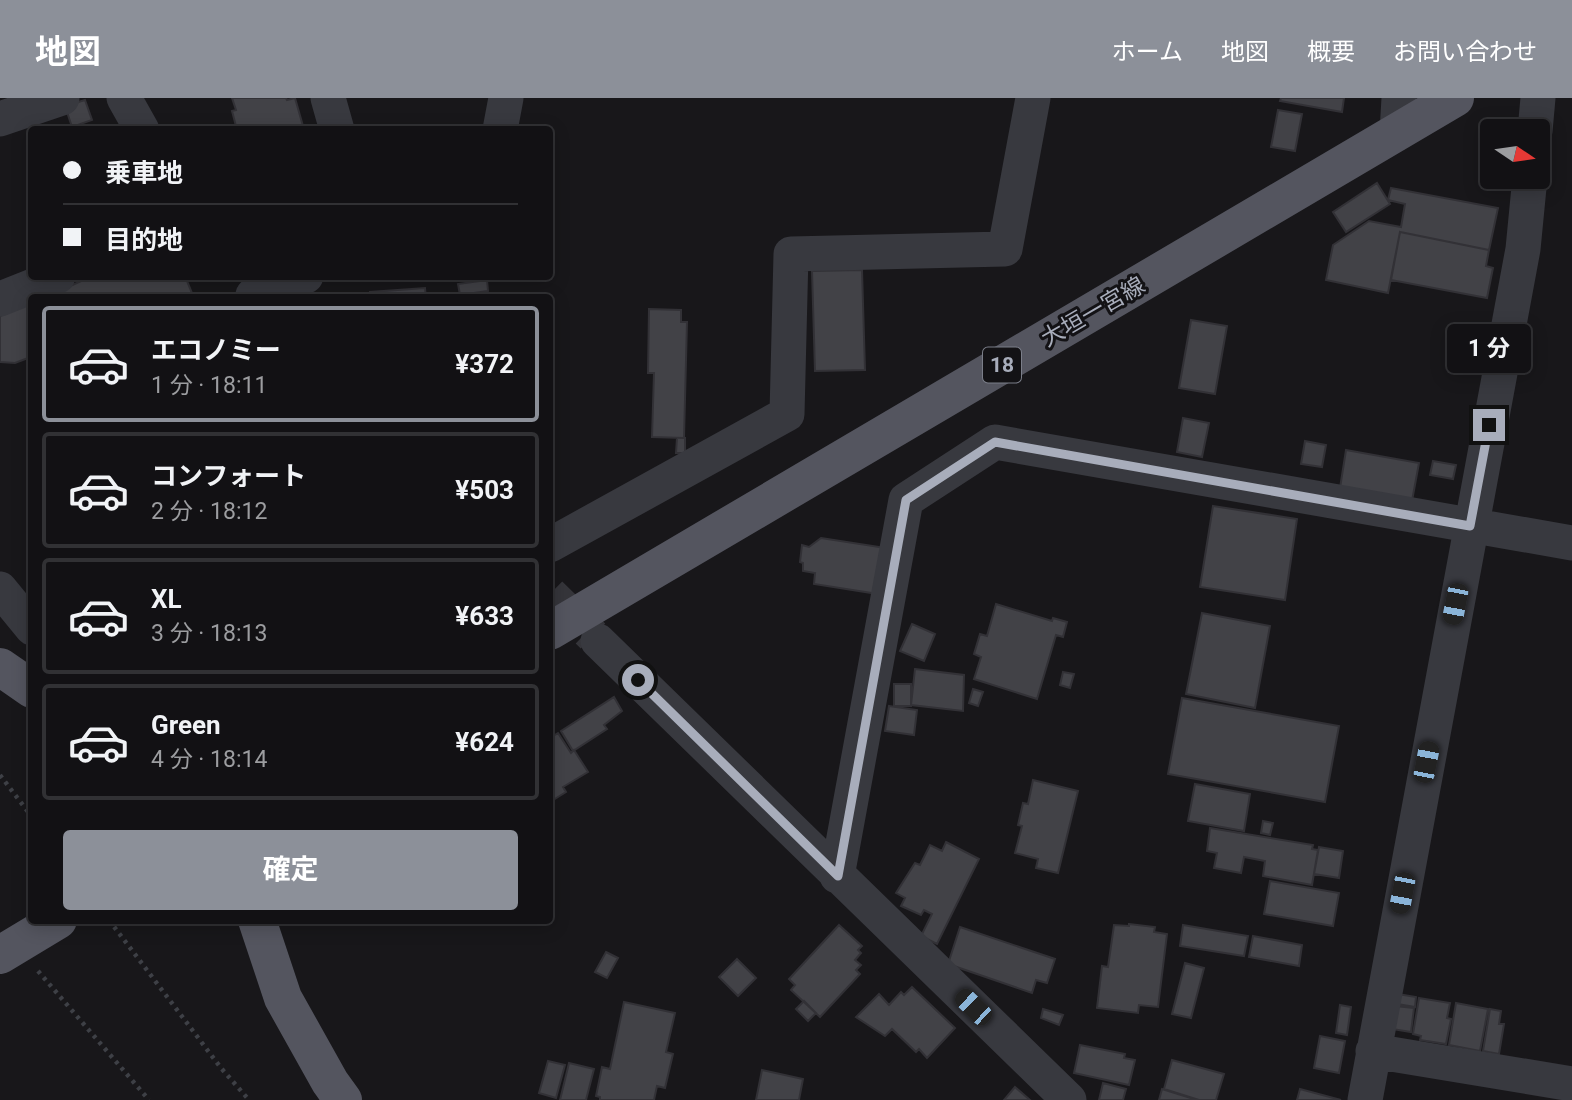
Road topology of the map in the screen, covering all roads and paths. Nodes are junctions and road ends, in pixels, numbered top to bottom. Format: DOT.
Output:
graph roads {
  1 [pos="62,98"];
  2 [pos="124,98"];
  3 [pos="328,98"];
  4 [pos="506,98"];
  5 [pos="1033,98"];
  6 [pos="1455,98"];
  7 [pos="1538,98"];
  8 [pos="1398,115"];
  9 [pos="0,119"];
  10 [pos="1536,119"];
  11 [pos="140,126"];
  12 [pos="336,126"];
  13 [pos="501,126"];
  14 [pos="1530,189"];
  15 [pos="48,280"];
  16 [pos="275,280"];
  17 [pos="249,290"];
  18 [pos="0,299"];
  19 [pos="1470,526"];
  20 [pos="553,543"];
  21 [pos="1572,543"];
  22 [pos="0,589"];
  23 [pos="28,623"];
  24 [pos="553,629"];
  25 [pos="598,641"];
  26 [pos="0,667"];
  27 [pos="28,686"];
  28 [pos="0,775"];
  29 [pos="28,812"];
  30 [pos="838,876"];
  31 [pos="51,924"];
  32 [pos="112,924"];
  33 [pos="258,924"];
  34 [pos="0,955"];
  35 [pos="37,970"];
  36 [pos="1373,1051"];
  37 [pos="1572,1084"];
  38 [pos="149,1100"];
  39 [pos="249,1100"];
  40 [pos="343,1100"];
  41 [pos="1069,1100"];
  42 [pos="1365,1100"];
  1 -- 9 [label="street"];
  2 -- 11 [label="street"];
  3 -- 12 [label="street"];
  4 -- 13 [label="street"];
  5 -- 20 [label="street"];
  6 -- 8 [label="main road, 大垣一宮線 / 18"];
  7 -- 10 [label="street"];
  8 -- 24 [label="main road, 大垣一宮線 / 18"];
  14 -- 19 [label="street"];
  15 -- 18 [label="street"];
  16 -- 17 [label="street"];
  19 -- 21 [label="street"];
  19 -- 30 [label="street"];
  19 -- 36 [label="street"];
  22 -- 23 [label="street"];
  25 -- 30 [label="street"];
  26 -- 27 [label="main road"];
  28 -- 29 [label="path"];
  30 -- 41 [label="street"];
  31 -- 34 [label="main road"];
  32 -- 39 [label="path"];
  33 -- 40 [label="main road"];
  35 -- 38 [label="path"];
  36 -- 37 [label="street"];
  36 -- 42 [label="street"];
}
